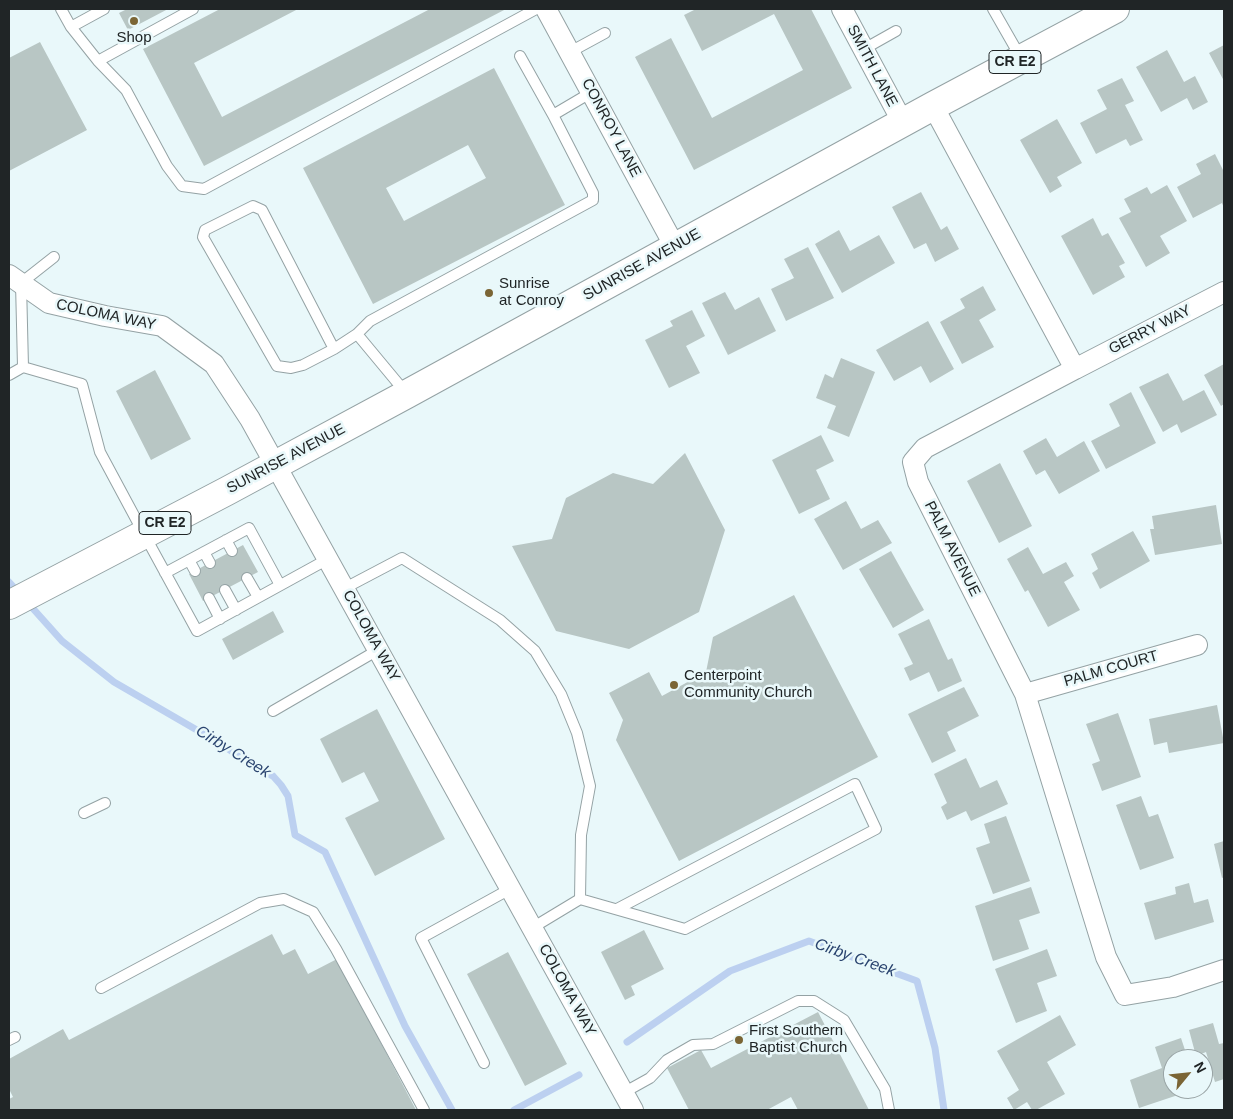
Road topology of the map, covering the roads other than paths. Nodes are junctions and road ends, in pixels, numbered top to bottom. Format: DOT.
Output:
graph roads {
  1 [pos="61,9"];
  2 [pos="104,9"];
  3 [pos="193,9"];
  4 [pos="536,9"];
  5 [pos="546,9"];
  6 [pos="842,9"];
  7 [pos="993,9"];
  8 [pos="1101,12"];
  9 [pos="71,27"];
  10 [pos="896,32"];
  11 [pos="605,33"];
  12 [pos="864,50"];
  13 [pos="570,52"];
  14 [pos="520,56"];
  15 [pos="1022,58"];
  16 [pos="98,61"];
  17 [pos="592,92"];
  18 [pos="933,106"];
  19 [pos="553,116"];
  20 [pos="903,123"];
  21 [pos="675,247"];
  22 [pos="54,257"];
  23 [pos="15,279"];
  24 [pos="1224,292"];
  25 [pos="357,334"];
  26 [pos="334,350"];
  27 [pos="22,367"];
  28 [pos="1075,369"];
  29 [pos="9,375"];
  30 [pos="407,394"];
  31 [pos="276,465"];
  32 [pos="144,534"];
  33 [pos="226,540"];
  34 [pos="204,552"];
  35 [pos="232,552"];
  36 [pos="328,559"];
  37 [pos="189,560"];
  38 [pos="210,563"];
  39 [pos="195,571"];
  40 [pos="165,573"];
  41 [pos="247,578"];
  42 [pos="280,585"];
  43 [pos="344,588"];
  44 [pos="225,590"];
  45 [pos="258,597"];
  46 [pos="209,598"];
  47 [pos="9,605"];
  48 [pos="236,610"];
  49 [pos="220,618"];
  50 [pos="1197,645"];
  51 [pos="378,650"];
  52 [pos="1025,694"];
  53 [pos="274,711"];
  54 [pos="105,803"];
  55 [pos="84,813"];
  56 [pos="510,889"];
  57 [pos="580,899"];
  58 [pos="617,909"];
  59 [pos="532,928"];
  60 [pos="1224,970"];
  61 [pos="101,988"];
  62 [pos="484,1063"];
  63 [pos="623,1093"];
  64 [pos="424,1110"];
  65 [pos="633,1110"];
  66 [pos="889,1110"];
  1 -- 9 [label="lane"];
  2 -- 9 [label="lane"];
  3 -- 16 [label="lane"];
  4 -- 16 [label="lane"];
  5 -- 13 [label="street, CONROY LANE"];
  6 -- 12 [label="street, SMITH LANE"];
  7 -- 15 [label="lane"];
  8 -- 15 [label="main road, SUNRISE AVENUE / CR E2"];
  9 -- 16 [label="lane"];
  10 -- 12 [label="lane"];
  11 -- 13 [label="lane"];
  12 -- 20 [label="street, SMITH LANE"];
  13 -- 17 [label="street, CONROY LANE"];
  14 -- 19 [label="lane"];
  15 -- 18 [label="main road, SUNRISE AVENUE / CR E2"];
  17 -- 19 [label="lane"];
  17 -- 21 [label="street, CONROY LANE"];
  18 -- 20 [label="main road, SUNRISE AVENUE / CR E2"];
  18 -- 28 [label="street"];
  19 -- 25 [label="lane"];
  20 -- 21 [label="main road, SUNRISE AVENUE / CR E2"];
  21 -- 30 [label="main road, SUNRISE AVENUE / CR E2"];
  22 -- 23 [label="lane"];
  23 -- 27 [label="lane"];
  23 -- 31 [label="street, COLOMA WAY"];
  24 -- 28 [label="street, GERRY WAY"];
  25 -- 26 [label="lane"];
  25 -- 30 [label="lane"];
  26 -- 26 [label="lane"];
  27 -- 29 [label="lane"];
  27 -- 32 [label="lane"];
  28 -- 52 [label="street, PALM AVENUE"];
  30 -- 31 [label="main road, SUNRISE AVENUE / CR E2"];
  31 -- 32 [label="main road, SUNRISE AVENUE / CR E2"];
  31 -- 36 [label="street, COLOMA WAY"];
  32 -- 40 [label="lane"];
  32 -- 47 [label="main road, SUNRISE AVENUE / CR E2"];
  33 -- 34 [label="lane"];
  33 -- 35 [label="lane"];
  33 -- 42 [label="lane"];
  34 -- 37 [label="lane"];
  34 -- 38 [label="lane"];
  36 -- 42 [label="lane"];
  36 -- 43 [label="street, COLOMA WAY"];
  37 -- 39 [label="lane"];
  37 -- 40 [label="lane"];
  40 -- 49 [label="lane"];
  41 -- 45 [label="lane"];
  42 -- 45 [label="lane"];
  43 -- 51 [label="street, COLOMA WAY"];
  43 -- 57 [label="lane"];
  44 -- 48 [label="lane"];
  45 -- 48 [label="lane"];
  46 -- 49 [label="lane"];
  48 -- 49 [label="lane"];
  50 -- 52 [label="street, PALM COURT"];
  51 -- 53 [label="lane"];
  51 -- 56 [label="street, COLOMA WAY"];
  52 -- 60 [label="street, PALM AVENUE"];
  54 -- 55 [label="lane"];
  56 -- 59 [label="street, COLOMA WAY"];
  56 -- 62 [label="lane"];
  57 -- 58 [label="lane"];
  57 -- 59 [label="lane"];
  58 -- 58 [label="lane"];
  59 -- 63 [label="street, COLOMA WAY"];
  61 -- 64 [label="lane"];
  63 -- 65 [label="street, COLOMA WAY"];
  63 -- 66 [label="lane"];
}
